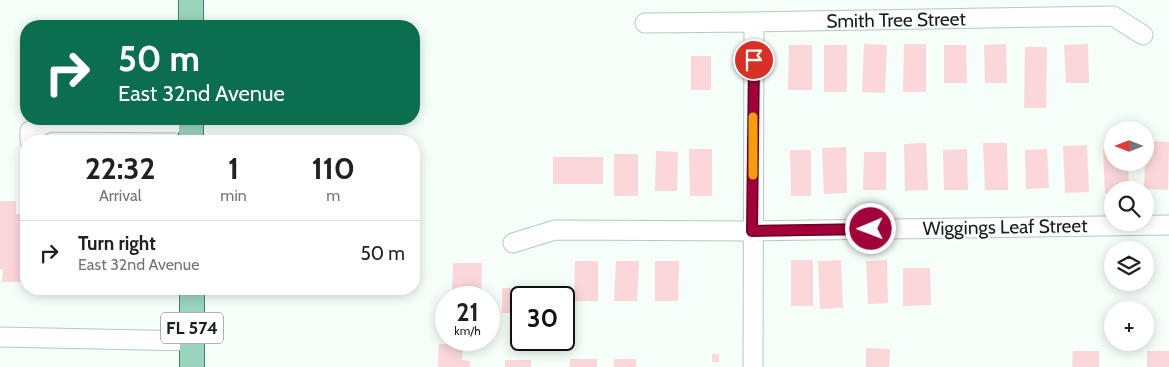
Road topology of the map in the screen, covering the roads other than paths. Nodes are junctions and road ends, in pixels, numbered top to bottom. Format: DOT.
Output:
graph roads {
  1 [pos="191,0"];
  2 [pos="191,20"];
  3 [pos="754,22"];
  4 [pos="645,23"];
  5 [pos="1143,35"];
  6 [pos="43,125"];
  7 [pos="120,125"];
  8 [pos="191,128"];
  9 [pos="30,135"];
  10 [pos="1169,225"];
  11 [pos="752,231"];
  12 [pos="513,243"];
  13 [pos="192,295"];
  14 [pos="0,337"];
  15 [pos="192,341"];
  16 [pos="192,367"];
  17 [pos="752,367"];
  1 -- 2 [label="main road"];
  3 -- 4 [label="street, Smith Tree Street"];
  3 -- 5 [label="street, Smith Tree Street"];
  3 -- 11 [label="street"];
  6 -- 9 [label="street"];
  7 -- 8 [label="street"];
  10 -- 11 [label="street, Wiggings Leaf Street"];
  11 -- 12 [label="street, Wiggings Leaf Street"];
  11 -- 17 [label="street"];
  13 -- 15 [label="main road, FL 574"];
  14 -- 15 [label="street"];
  15 -- 16 [label="main road, FL 574"];
}
